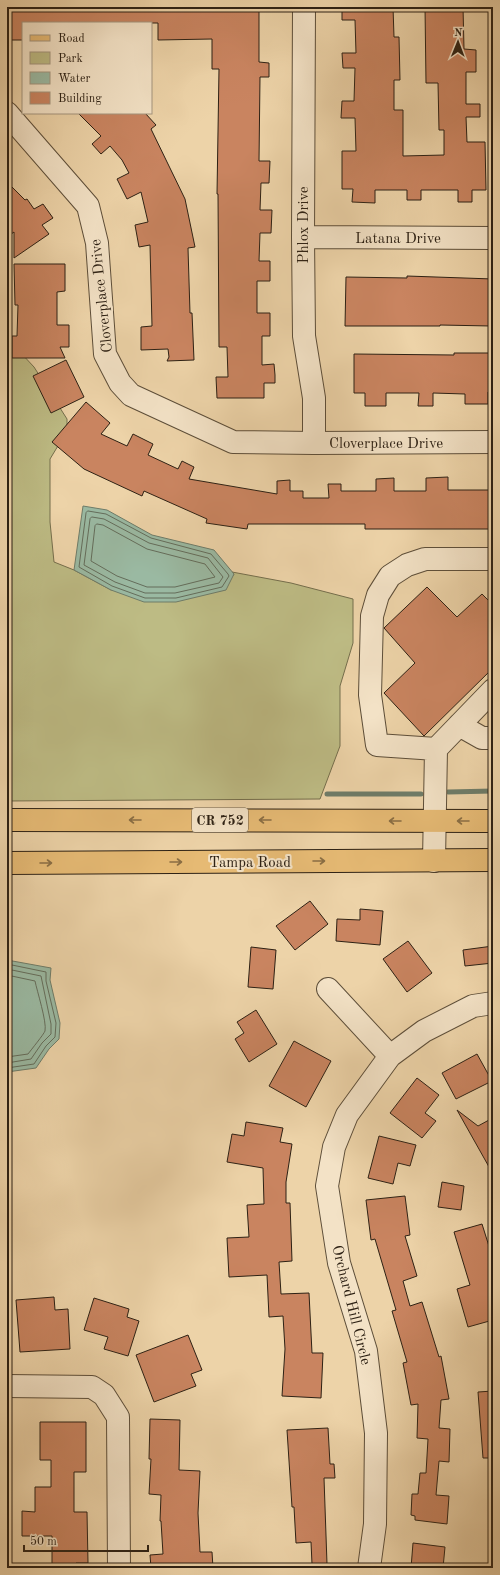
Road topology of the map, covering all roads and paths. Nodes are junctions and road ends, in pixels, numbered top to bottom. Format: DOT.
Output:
graph roads {
  1 [pos="304,7"];
  2 [pos="7,113"];
  3 [pos="303,237"];
  4 [pos="493,238"];
  5 [pos="493,442"];
  6 [pos="314,443"];
  7 [pos="493,559"];
  8 [pos="493,690"];
  9 [pos="459,725"];
  10 [pos="493,738"];
  11 [pos="436,749"];
  12 [pos="7,820"];
  13 [pos="434,821"];
  14 [pos="493,821"];
  15 [pos="434,860"];
  16 [pos="493,860"];
  17 [pos="7,863"];
  18 [pos="328,989"];
  19 [pos="493,1004"];
  20 [pos="390,1056"];
  21 [pos="7,1386"];
  22 [pos="119,1568"];
  23 [pos="369,1568"];
  1 -- 3 [label="street, Phlox Drive"];
  2 -- 6 [label="street, Cloverplace Drive"];
  3 -- 4 [label="street, Latana Drive"];
  3 -- 6 [label="street, Phlox Drive"];
  5 -- 6 [label="street, Cloverplace Drive"];
  7 -- 11 [label="street"];
  8 -- 9 [label="street"];
  9 -- 10 [label="street"];
  9 -- 11 [label="street"];
  11 -- 13 [label="street"];
  13 -- 12 [label="main road, CR 752, one-way"];
  14 -- 13 [label="main road, CR 752, one-way"];
  13 -- 15 [label="street"];
  15 -- 16 [label="main road, Tampa Road"];
  17 -- 15 [label="main road, Tampa Road, one-way"];
  18 -- 20 [label="street"];
  19 -- 20 [label="street, Orchard Hill Circle"];
  20 -- 23 [label="street, Orchard Hill Circle"];
  21 -- 22 [label="street"];
}
